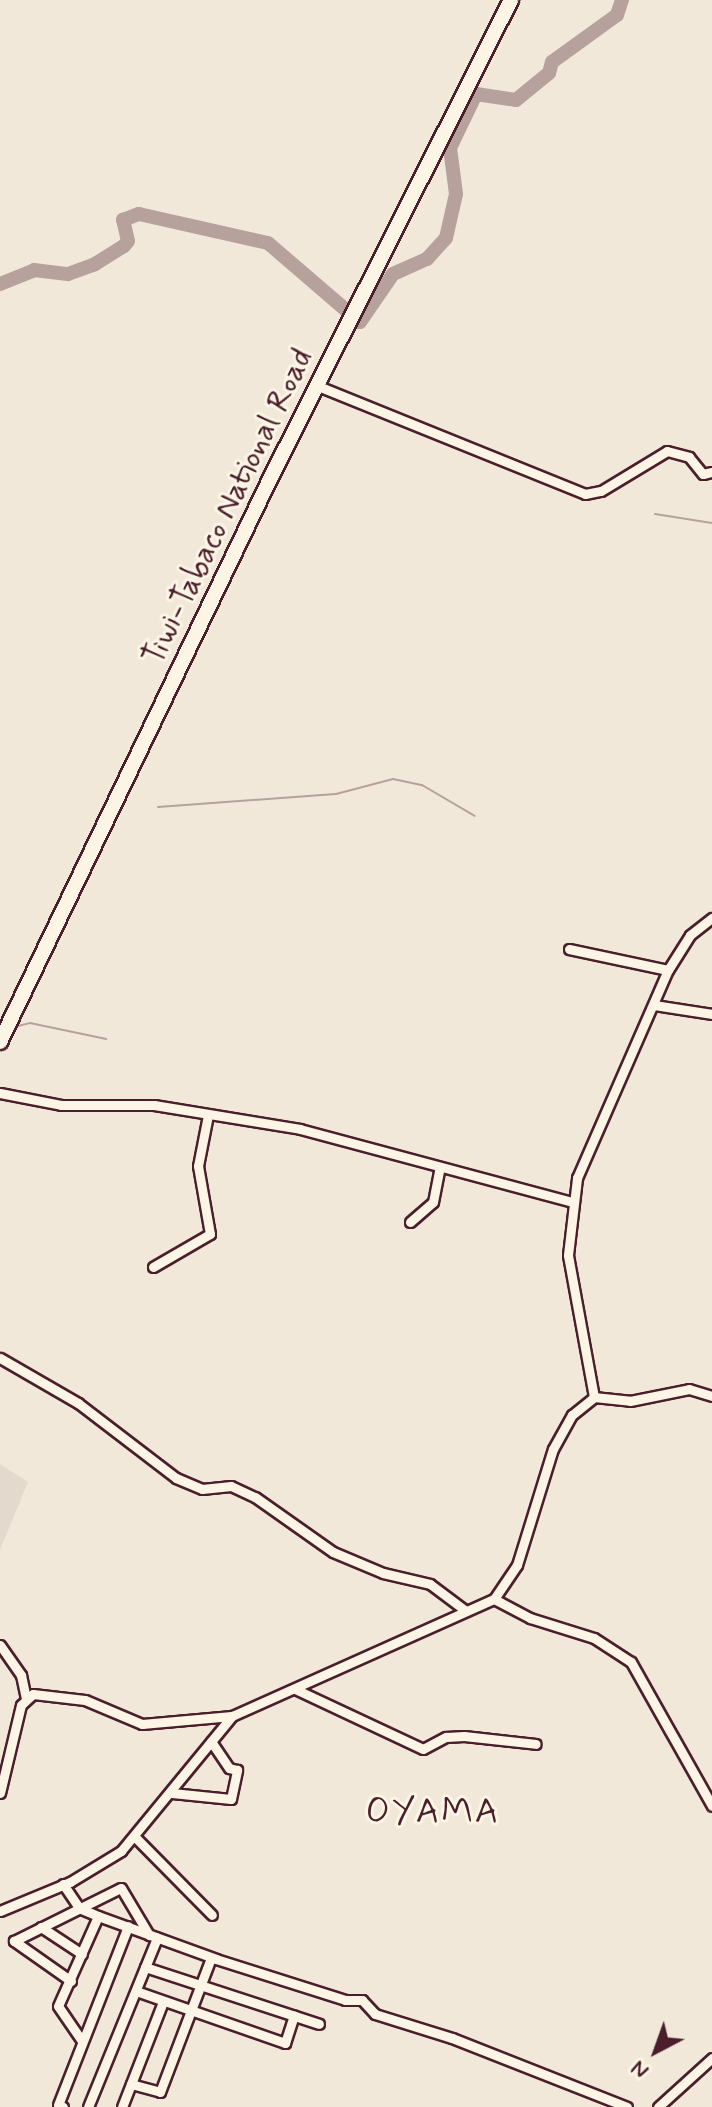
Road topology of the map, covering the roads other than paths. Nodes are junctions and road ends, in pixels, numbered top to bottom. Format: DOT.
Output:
graph roads {
  1 [pos="511,0"];
  2 [pos="318,386"];
  3 [pos="712,472"];
  4 [pos="712,918"];
  5 [pos="569,949"];
  6 [pos="668,970"];
  7 [pos="654,1005"];
  8 [pos="712,1014"];
  9 [pos="1,1040"];
  10 [pos="0,1093"];
  11 [pos="208,1115"];
  12 [pos="439,1170"];
  13 [pos="573,1202"];
  14 [pos="410,1222"];
  15 [pos="153,1267"];
  16 [pos="0,1358"];
  17 [pos="712,1396"];
  18 [pos="594,1397"];
  19 [pos="494,1599"];
  20 [pos="466,1611"];
  21 [pos="0,1645"];
  22 [pos="295,1689"];
  23 [pos="26,1698"];
  24 [pos="232,1716"];
  25 [pos="211,1741"];
  26 [pos="536,1744"];
  27 [pos="0,1793"];
  28 [pos="172,1793"];
  29 [pos="712,1806"];
  30 [pos="136,1838"];
  31 [pos="63,1884"];
  32 [pos="79,1908"];
  33 [pos="0,1911"];
  34 [pos="212,1915"];
  35 [pos="98,1916"];
  36 [pos="128,1926"];
  37 [pos="41,1927"];
  38 [pos="153,1936"];
  39 [pos="82,1954"];
  40 [pos="211,1958"];
  41 [pos="145,1967"];
  42 [pos="71,1981"];
  43 [pos="200,1988"];
  44 [pos="136,1991"];
  45 [pos="163,2002"];
  46 [pos="190,2011"];
  47 [pos="294,2015"];
  48 [pos="319,2024"];
  49 [pos="82,2041"];
  50 [pos="712,2058"];
  51 [pos="131,2084"];
  52 [pos="666,2099"];
  53 [pos="63,2107"];
  54 [pos="88,2107"];
  55 [pos="122,2107"];
  56 [pos="627,2107"];
  57 [pos="658,2107"];
  58 [pos="675,2107"];
  1 -- 2 [label="main road, Tiwi-Tabaco National Road"];
  2 -- 3 [label="street"];
  2 -- 9 [label="main road, Tiwi-Tabaco National Road"];
  4 -- 6 [label="street"];
  5 -- 6 [label="street"];
  6 -- 7 [label="street"];
  7 -- 8 [label="street"];
  7 -- 13 [label="street"];
  10 -- 11 [label="street"];
  11 -- 12 [label="street"];
  11 -- 15 [label="street"];
  12 -- 13 [label="street"];
  12 -- 14 [label="street"];
  13 -- 18 [label="street"];
  16 -- 20 [label="street"];
  17 -- 18 [label="street"];
  18 -- 19 [label="street"];
  19 -- 20 [label="street"];
  19 -- 29 [label="street"];
  20 -- 22 [label="street"];
  21 -- 23 [label="street"];
  22 -- 24 [label="street"];
  22 -- 26 [label="street"];
  23 -- 24 [label="street"];
  23 -- 27 [label="street"];
  24 -- 25 [label="street"];
  25 -- 28 [label="street"];
  25 -- 28 [label="street"];
  28 -- 30 [label="street"];
  30 -- 31 [label="street"];
  30 -- 34 [label="street"];
  31 -- 32 [label="street"];
  31 -- 33 [label="street"];
  32 -- 35 [label="street"];
  32 -- 37 [label="street"];
  32 -- 38 [label="street"];
  35 -- 36 [label="street"];
  35 -- 39 [label="street"];
  36 -- 38 [label="street"];
  36 -- 49 [label="street"];
  37 -- 39 [label="street"];
  37 -- 42 [label="street"];
  38 -- 40 [label="street"];
  38 -- 41 [label="street"];
  39 -- 42 [label="street"];
  40 -- 43 [label="street"];
  40 -- 56 [label="street"];
  41 -- 43 [label="street"];
  41 -- 44 [label="street"];
  42 -- 49 [label="street"];
  43 -- 46 [label="street"];
  43 -- 47 [label="street"];
  44 -- 45 [label="street"];
  44 -- 54 [label="street"];
  45 -- 46 [label="street"];
  45 -- 51 [label="street"];
  46 -- 47 [label="street"];
  46 -- 51 [label="street"];
  47 -- 48 [label="street"];
  49 -- 53 [label="street"];
  50 -- 52 [label="street"];
  51 -- 55 [label="street"];
  52 -- 57 [label="street"];
  52 -- 58 [label="street"];
}
